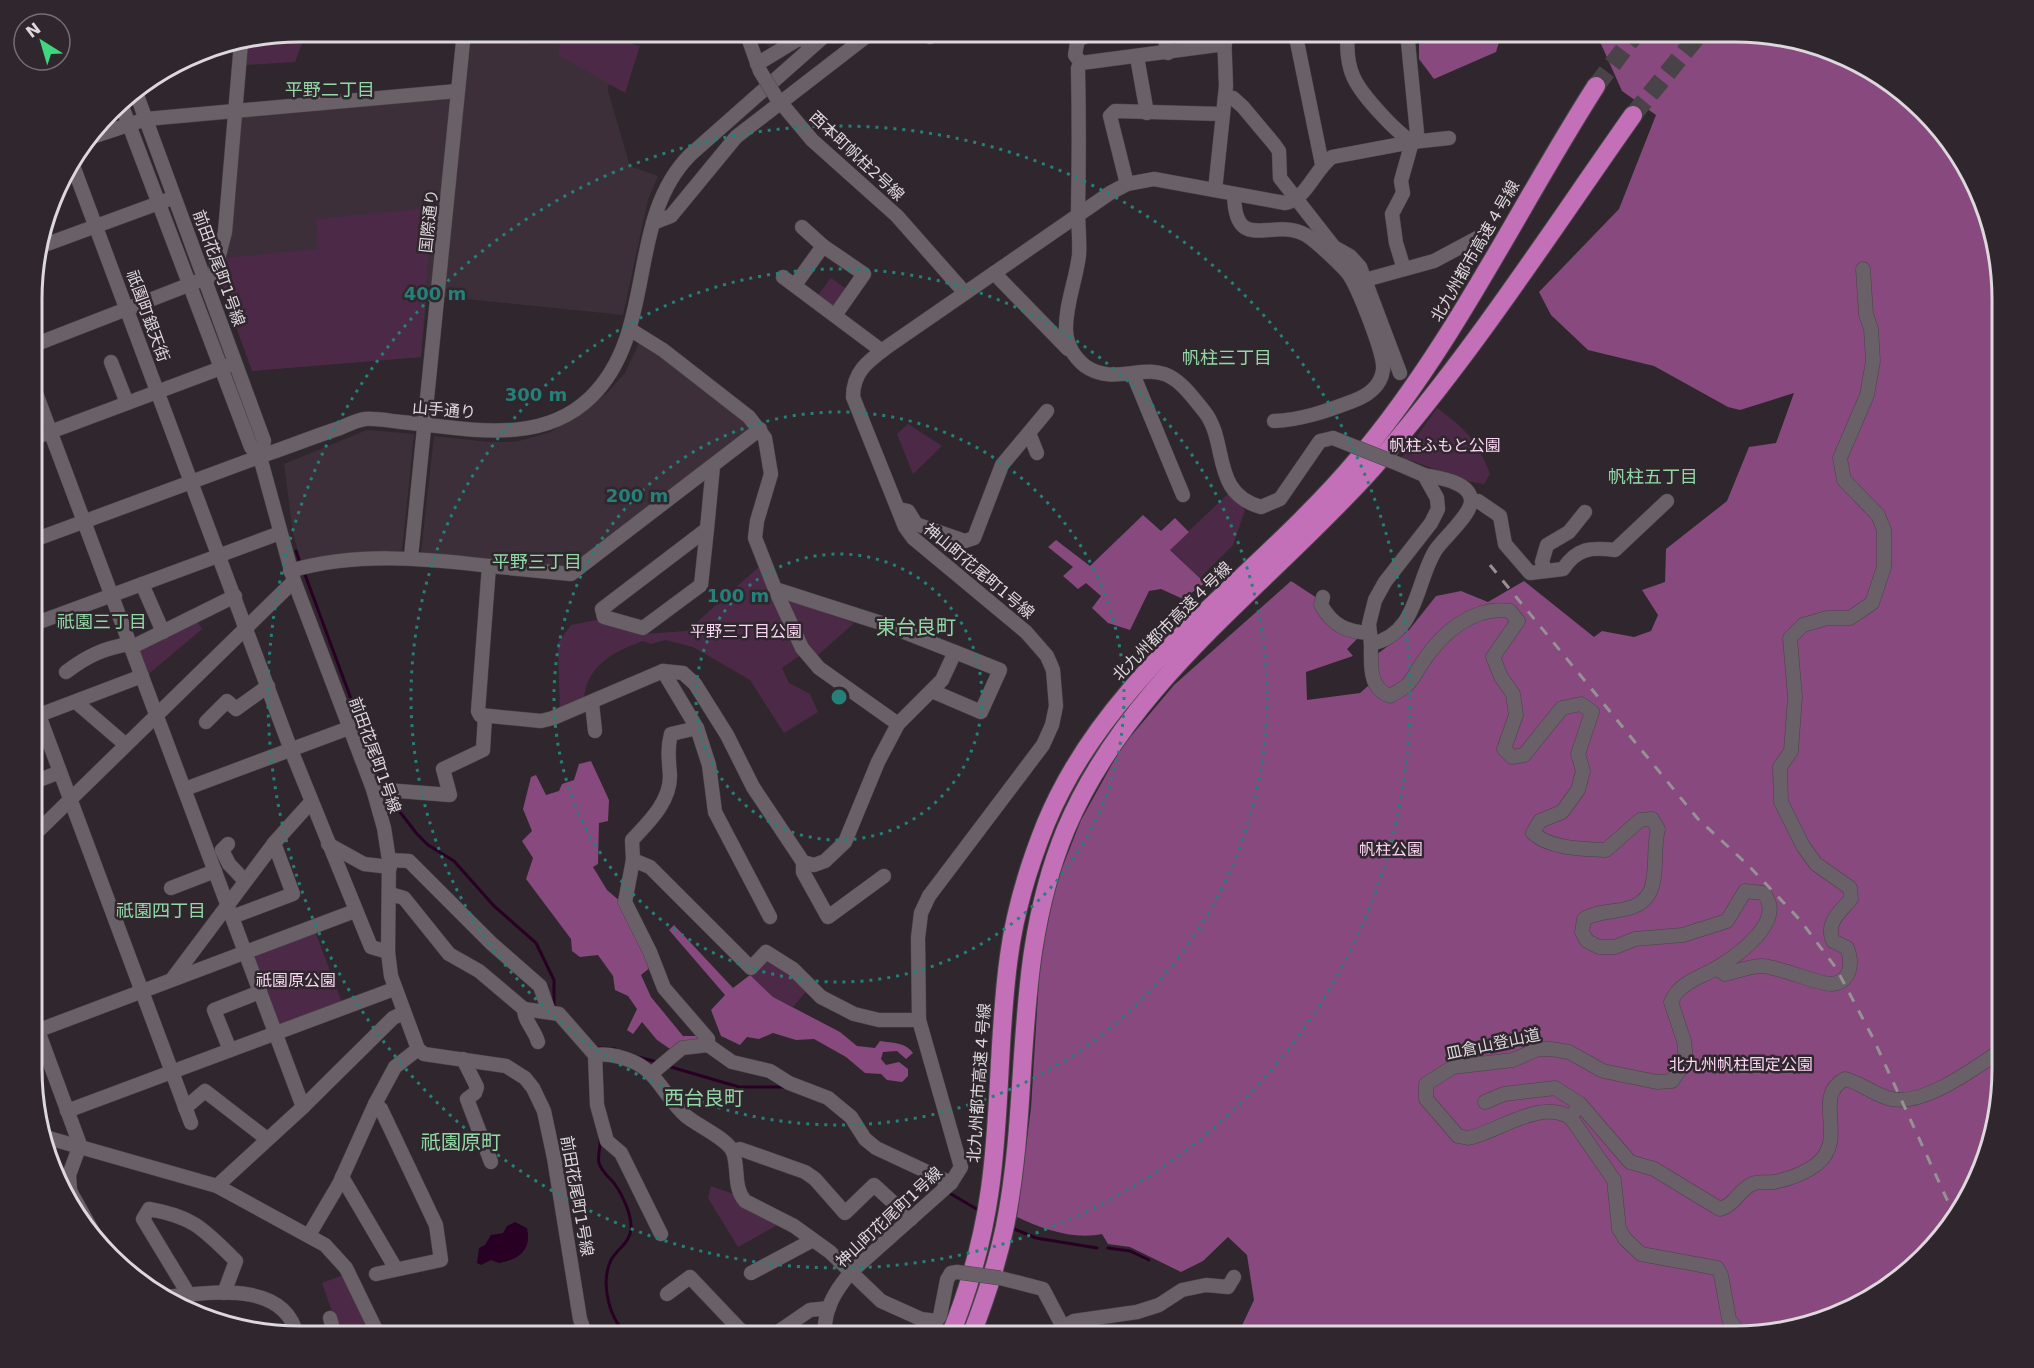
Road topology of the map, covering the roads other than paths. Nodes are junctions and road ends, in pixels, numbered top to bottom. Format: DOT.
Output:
graph roads {
  1 [pos="463,42"];
  2 [pos="749,42"];
  3 [pos="794,42"];
  4 [pos="806,42"];
  5 [pos="817,42"];
  6 [pos="858,42"];
  7 [pos="1076,42"];
  8 [pos="1165,42"];
  9 [pos="1209,42"];
  10 [pos="1224,42"];
  11 [pos="1296,42"];
  12 [pos="1347,42"];
  13 [pos="1408,42"];
  14 [pos="812,46"];
  15 [pos="240,49"];
  16 [pos="1168,53"];
  17 [pos="1137,57"];
  18 [pos="1081,63"];
  19 [pos="758,68"];
  20 [pos="1596,86"];
  21 [pos="457,91"];
  22 [pos="1225,97"];
  23 [pos="138,98"];
  24 [pos="778,100"];
  25 [pos="124,111"];
  26 [pos="235,111"];
  27 [pos="1147,113"];
  28 [pos="1222,114"];
  29 [pos="1633,115"];
  30 [pos="146,119"];
  31 [pos="128,123"];
  32 [pos="103,133"];
  33 [pos="1449,138"];
  34 [pos="1412,142"];
  35 [pos="1322,164"];
  36 [pos="75,171"];
  37 [pos="1127,184"];
  38 [pos="1215,190"];
  39 [pos="1234,194"];
  40 [pos="175,197"];
  41 [pos="1296,199"];
  42 [pos="160,203"];
  43 [pos="1078,216"];
  44 [pos="653,223"];
  45 [pos="97,226"];
  46 [pos="802,227"];
  47 [pos="1479,237"];
  48 [pos="48,244"];
  49 [pos="824,246"];
  50 [pos="1404,269"];
  51 [pos="1863,269"];
  52 [pos="994,273"];
  53 [pos="783,277"];
  54 [pos="205,280"];
  55 [pos="1365,280"];
  56 [pos="795,285"];
  57 [pos="190,286"];
  58 [pos="965,293"];
  59 [pos="128,308"];
  60 [pos="836,314"];
  61 [pos="631,330"];
  62 [pos="42,342"];
  63 [pos="1070,350"];
  64 [pos="882,351"];
  65 [pos="111,362"];
  66 [pos="236,362"];
  67 [pos="221,368"];
  68 [pos="1400,373"];
  69 [pos="1132,374"];
  70 [pos="159,391"];
  71 [pos="126,404"];
  72 [pos="42,408"];
  73 [pos="1047,411"];
  74 [pos="1274,421"];
  75 [pos="425,424"];
  76 [pos="760,429"];
  77 [pos="51,431"];
  78 [pos="1029,433"];
  79 [pos="42,435"];
  80 [pos="1037,453"];
  81 [pos="260,457"];
  82 [pos="713,466"];
  83 [pos="1424,475"];
  84 [pos="192,481"];
  85 [pos="1183,495"];
  86 [pos="1666,501"];
  87 [pos="1471,502"];
  88 [pos="898,508"];
  89 [pos="1585,512"];
  90 [pos="84,522"];
  91 [pos="707,529"];
  92 [pos="280,533"];
  93 [pos="42,535"];
  94 [pos="220,555"];
  95 [pos="411,557"];
  96 [pos="489,566"];
  97 [pos="1546,571"];
  98 [pos="297,572"];
  99 [pos="142,584"];
  100 [pos="775,589"];
  101 [pos="111,595"];
  102 [pos="235,596"];
  103 [pos="1323,597"];
  104 [pos="42,621"];
  105 [pos="246,628"];
  106 [pos="163,632"];
  107 [pos="1370,638"];
  108 [pos="131,646"];
  109 [pos="955,652"];
  110 [pos="1163,666"];
  111 [pos="663,671"];
  112 [pos="66,672"];
  113 [pos="142,676"];
  114 [pos="268,686"];
  115 [pos="932,691"];
  116 [pos="76,702"];
  117 [pos="592,703"];
  118 [pos="42,709"];
  119 [pos="156,716"];
  120 [pos="485,716"];
  121 [pos="206,722"];
  122 [pos="898,724"];
  123 [pos="42,728"];
  124 [pos="349,728"];
  125 [pos="697,728"];
  126 [pos="595,731"];
  127 [pos="126,745"];
  128 [pos="291,750"];
  129 [pos="60,772"];
  130 [pos="42,779"];
  131 [pos="185,789"];
  132 [pos="381,790"];
  133 [pos="70,801"];
  134 [pos="311,802"];
  135 [pos="42,828"];
  136 [pos="274,843"];
  137 [pos="228,844"];
  138 [pos="328,844"];
  139 [pos="633,860"];
  140 [pos="803,862"];
  141 [pos="389,863"];
  142 [pos="215,871"];
  143 [pos="884,876"];
  144 [pos="245,881"];
  145 [pos="171,888"];
  146 [pos="390,894"];
  147 [pos="230,911"];
  148 [pos="355,911"];
  149 [pos="770,917"];
  150 [pos="388,952"];
  151 [pos="245,953"];
  152 [pos="1716,968"];
  153 [pos="173,978"];
  154 [pos="394,989"];
  155 [pos="142,991"];
  156 [pos="260,993"];
  157 [pos="524,1010"];
  158 [pos="403,1013"];
  159 [pos="553,1013"];
  160 [pos="919,1020"];
  161 [pos="42,1026"];
  162 [pos="276,1034"];
  163 [pos="538,1042"];
  164 [pos="708,1045"];
  165 [pos="42,1046"];
  166 [pos="418,1049"];
  167 [pos="230,1050"];
  168 [pos="596,1055"];
  169 [pos="1992,1056"];
  170 [pos="463,1059"];
  171 [pos="171,1073"];
  172 [pos="651,1074"];
  173 [pos="1485,1102"];
  174 [pos="375,1104"];
  175 [pos="1580,1104"];
  176 [pos="303,1107"];
  177 [pos="184,1108"];
  178 [pos="67,1111"];
  179 [pos="1571,1118"];
  180 [pos="191,1124"];
  181 [pos="52,1139"];
  182 [pos="267,1139"];
  183 [pos="80,1145"];
  184 [pos="733,1152"];
  185 [pos="491,1162"];
  186 [pos="342,1177"];
  187 [pos="951,1183"];
  188 [pos="70,1186"];
  189 [pos="217,1186"];
  190 [pos="911,1219"];
  191 [pos="661,1234"];
  192 [pos="309,1235"];
  193 [pos="813,1240"];
  194 [pos="396,1269"];
  195 [pos="851,1272"];
  196 [pos="751,1273"];
  197 [pos="376,1274"];
  198 [pos="1234,1277"];
  199 [pos="224,1293"];
  200 [pos="667,1294"];
  201 [pos="189,1295"];
  202 [pos="177,1296"];
  203 [pos="829,1308"];
  204 [pos="330,1318"];
  205 [pos="295,1326"];
  206 [pos="332,1326"];
  207 [pos="374,1326"];
  208 [pos="582,1326"];
  209 [pos="737,1326"];
  210 [pos="787,1326"];
  211 [pos="826,1326"];
  212 [pos="953,1326"];
  213 [pos="974,1326"];
  214 [pos="1057,1326"];
  215 [pos="1068,1326"];
  216 [pos="1734,1326"];
  1 -- 21 [label="street, 国際通り"];
  2 -- 19 [label="street, 西本町帆柱2号線"];
  3 -- 19 [label="street"];
  4 -- 14 [label="street"];
  5 -- 14 [label="street, 山手通り"];
  6 -- 24 [label="street"];
  7 -- 18 [label="street"];
  8 -- 16 [label="street"];
  9 -- 16 [label="street"];
  10 -- 22 [label="street"];
  11 -- 35 [label="street"];
  12 -- 34 [label="street"];
  13 -- 34 [label="street"];
  14 -- 44 [label="street, 山手通り"];
  15 -- 26 [label="street"];
  16 -- 17 [label="street"];
  17 -- 18 [label="street"];
  17 -- 27 [label="street"];
  18 -- 43 [label="street"];
  19 -- 24 [label="street, 西本町帆柱2号線, bridge"];
  20 -- 110 [label="highway, 北九州都市高速４号線"];
  21 -- 26 [label="street"];
  21 -- 75 [label="street, 国際通り"];
  22 -- 28 [label="street"];
  22 -- 41 [label="street"];
  23 -- 30 [label="street, 前田花尾町1号線"];
  24 -- 44 [label="street"];
  24 -- 58 [label="street, 西本町帆柱2号線"];
  25 -- 31 [label="street, 前田花尾町1号線"];
  26 -- 30 [label="street"];
  26 -- 54 [label="street"];
  27 -- 28 [label="street"];
  27 -- 37 [label="street"];
  28 -- 38 [label="street"];
  29 -- 110 [label="highway, 北九州都市高速４号線"];
  30 -- 31 [label="street"];
  30 -- 40 [label="street, 前田花尾町1号線"];
  31 -- 32 [label="street"];
  31 -- 42 [label="street, 前田花尾町1号線"];
  33 -- 34 [label="street"];
  34 -- 35 [label="street"];
  34 -- 50 [label="street"];
  35 -- 41 [label="street"];
  36 -- 45 [label="street, 祇園町銀天街"];
  37 -- 38 [label="street, 神山町花尾町1号線"];
  37 -- 43 [label="street, 神山町花尾町1号線"];
  38 -- 39 [label="street, 神山町花尾町1号線"];
  39 -- 41 [label="street, 神山町花尾町1号線"];
  39 -- 74 [label="street"];
  40 -- 42 [label="street"];
  40 -- 54 [label="street, 前田花尾町1号線"];
  41 -- 55 [label="street"];
  42 -- 45 [label="street"];
  42 -- 57 [label="street, 前田花尾町1号線"];
  43 -- 52 [label="street, 神山町花尾町1号線"];
  43 -- 63 [label="street"];
  44 -- 61 [label="street, 山手通り"];
  45 -- 48 [label="street"];
  45 -- 59 [label="street, 祇園町銀天街"];
  46 -- 49 [label="street"];
  47 -- 50 [label="street"];
  49 -- 56 [label="street"];
  49 -- 60 [label="street"];
  50 -- 55 [label="street"];
  51 -- 152 [label="street"];
  52 -- 58 [label="street, 神山町花尾町1号線"];
  52 -- 63 [label="street"];
  53 -- 56 [label="street"];
  54 -- 57 [label="street"];
  54 -- 66 [label="street, 前田花尾町1号線"];
  55 -- 68 [label="street"];
  56 -- 60 [label="street"];
  57 -- 59 [label="street"];
  57 -- 67 [label="street, 前田花尾町1号線"];
  58 -- 64 [label="street, 神山町花尾町1号線"];
  59 -- 62 [label="street"];
  59 -- 70 [label="street, 祇園町銀天街"];
  60 -- 64 [label="street"];
  61 -- 75 [label="street, 山手通り"];
  61 -- 76 [label="street"];
  63 -- 69 [label="street"];
  64 -- 88 [label="street, 神山町花尾町1号線"];
  65 -- 71 [label="street"];
  66 -- 67 [label="street"];
  66 -- 81 [label="street, 前田花尾町1号線"];
  67 -- 70 [label="street"];
  67 -- 81 [label="street, 前田花尾町1号線"];
  69 -- 83 [label="street, bridge"];
  69 -- 85 [label="street"];
  70 -- 71 [label="street"];
  70 -- 84 [label="street, 祇園町銀天街"];
  71 -- 77 [label="street"];
  72 -- 77 [label="street"];
  73 -- 78 [label="street"];
  75 -- 81 [label="street, 山手通り"];
  75 -- 95 [label="street, 国際通り"];
  76 -- 82 [label="street"];
  76 -- 100 [label="street"];
  77 -- 79 [label="street"];
  77 -- 90 [label="street"];
  78 -- 80 [label="street"];
  78 -- 88 [label="street"];
  81 -- 84 [label="street, 山手通り"];
  81 -- 92 [label="street, 前田花尾町1号線"];
  82 -- 91 [label="street"];
  82 -- 96 [label="street"];
  83 -- 87 [label="street"];
  83 -- 107 [label="street"];
  84 -- 90 [label="street, 山手通り"];
  84 -- 94 [label="street, 祇園町銀天街"];
  86 -- 97 [label="street"];
  87 -- 97 [label="street"];
  87 -- 107 [label="street"];
  88 -- 160 [label="street, 神山町花尾町1号線"];
  89 -- 97 [label="street"];
  90 -- 93 [label="street, 山手通り"];
  90 -- 101 [label="street"];
  91 -- 91 [label="street"];
  92 -- 94 [label="street"];
  92 -- 98 [label="street, 前田花尾町1号線"];
  94 -- 99 [label="street"];
  94 -- 102 [label="street, 祇園町銀天街"];
  95 -- 96 [label="street"];
  95 -- 98 [label="street"];
  96 -- 120 [label="street"];
  98 -- 105 [label="street"];
  98 -- 124 [label="street, 前田花尾町1号線"];
  99 -- 101 [label="street"];
  99 -- 106 [label="street"];
  100 -- 109 [label="street"];
  100 -- 122 [label="street"];
  101 -- 104 [label="street"];
  101 -- 108 [label="street"];
  102 -- 105 [label="street, 祇園町銀天街"];
  102 -- 106 [label="street"];
  103 -- 107 [label="street"];
  105 -- 114 [label="street, 祇園町銀天街"];
  105 -- 119 [label="street"];
  106 -- 108 [label="street"];
  107 -- 152 [label="street, 皿倉山登山道"];
  108 -- 112 [label="street"];
  108 -- 113 [label="street"];
  109 -- 115 [label="street"];
  109 -- 115 [label="street"];
  110 -- 212 [label="highway, 北九州都市高速４号線"];
  110 -- 213 [label="highway, 北九州都市高速４号線"];
  111 -- 117 [label="street"];
  111 -- 125 [label="street"];
  111 -- 140 [label="street"];
  113 -- 116 [label="street"];
  113 -- 119 [label="street"];
  114 -- 121 [label="street"];
  114 -- 128 [label="street, 祇園町銀天街"];
  115 -- 122 [label="street"];
  116 -- 118 [label="street"];
  116 -- 127 [label="street"];
  117 -- 120 [label="street"];
  117 -- 126 [label="street"];
  119 -- 127 [label="street"];
  119 -- 131 [label="street"];
  120 -- 132 [label="street"];
  122 -- 140 [label="street"];
  123 -- 129 [label="street"];
  124 -- 128 [label="street"];
  124 -- 132 [label="street, 前田花尾町1号線"];
  125 -- 139 [label="street"];
  125 -- 149 [label="street"];
  127 -- 133 [label="street"];
  128 -- 131 [label="street"];
  128 -- 134 [label="street, 祇園町銀天街"];
  129 -- 130 [label="street"];
  129 -- 133 [label="street"];
  131 -- 142 [label="street"];
  132 -- 141 [label="street, 前田花尾町1号線"];
  133 -- 135 [label="street"];
  133 -- 155 [label="street"];
  134 -- 136 [label="street"];
  134 -- 138 [label="street, 祇園町銀天街"];
  136 -- 144 [label="street"];
  136 -- 147 [label="street"];
  137 -- 144 [label="street"];
  138 -- 141 [label="street"];
  138 -- 148 [label="street, 祇園町銀天街"];
  139 -- 160 [label="street"];
  139 -- 164 [label="street"];
  140 -- 143 [label="street"];
  141 -- 146 [label="street, 前田花尾町1号線"];
  141 -- 159 [label="street"];
  142 -- 145 [label="street"];
  142 -- 147 [label="street"];
  144 -- 147 [label="street"];
  146 -- 150 [label="street, 前田花尾町1号線"];
  146 -- 157 [label="street"];
  147 -- 151 [label="street"];
  147 -- 153 [label="street"];
  148 -- 150 [label="street, 祇園町銀天街"];
  148 -- 151 [label="street"];
  150 -- 154 [label="street, 前田花尾町1号線"];
  151 -- 153 [label="street"];
  151 -- 156 [label="street"];
  152 -- 179 [label="street, 皿倉山登山道"];
  153 -- 155 [label="street"];
  154 -- 158 [label="street, 前田花尾町1号線"];
  154 -- 162 [label="street"];
  155 -- 161 [label="street"];
  155 -- 171 [label="street"];
  156 -- 162 [label="street"];
  156 -- 167 [label="street"];
  157 -- 159 [label="street"];
  157 -- 163 [label="street"];
  158 -- 166 [label="street, 前田花尾町1号線"];
  158 -- 176 [label="street"];
  159 -- 168 [label="street"];
  160 -- 187 [label="street, 神山町花尾町1号線"];
  162 -- 167 [label="street"];
  162 -- 176 [label="street"];
  164 -- 172 [label="street"];
  164 -- 187 [label="street"];
  165 -- 178 [label="street"];
  166 -- 170 [label="street, 前田花尾町1号線"];
  166 -- 174 [label="street"];
  167 -- 171 [label="street"];
  168 -- 172 [label="street"];
  168 -- 191 [label="street"];
  169 -- 175 [label="street"];
  170 -- 185 [label="street"];
  170 -- 208 [label="street, 前田花尾町1号線"];
  171 -- 177 [label="street"];
  171 -- 178 [label="street"];
  172 -- 184 [label="street"];
  173 -- 175 [label="street"];
  174 -- 186 [label="street"];
  174 -- 194 [label="street"];
  175 -- 179 [label="street"];
  176 -- 182 [label="street"];
  177 -- 180 [label="street"];
  177 -- 182 [label="street"];
  178 -- 183 [label="street"];
  179 -- 216 [label="street"];
  181 -- 183 [label="street"];
  182 -- 189 [label="street"];
  183 -- 188 [label="street"];
  183 -- 189 [label="street"];
  184 -- 190 [label="street"];
  184 -- 193 [label="street"];
  186 -- 192 [label="street"];
  186 -- 194 [label="street"];
  187 -- 190 [label="street, 神山町花尾町1号線"];
  189 -- 192 [label="street"];
  190 -- 195 [label="street, 神山町花尾町1号線"];
  192 -- 207 [label="street"];
  193 -- 195 [label="street"];
  193 -- 196 [label="street"];
  194 -- 197 [label="street"];
  195 -- 203 [label="street, 神山町花尾町1号線"];
  195 -- 214 [label="street, bridge"];
  198 -- 215 [label="street"];
  199 -- 201 [label="street"];
  199 -- 201 [label="street"];
  199 -- 205 [label="street"];
  200 -- 209 [label="street"];
  201 -- 202 [label="street"];
  203 -- 210 [label="street"];
  203 -- 211 [label="street, 神山町花尾町1号線"];
  204 -- 206 [label="street"];
}
